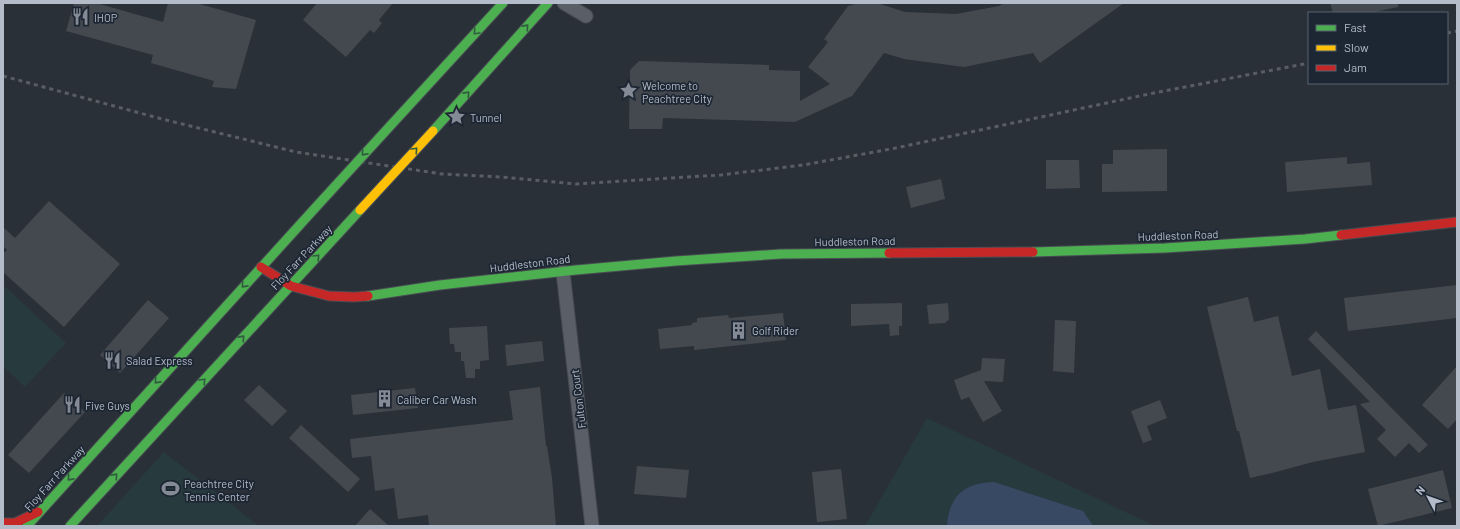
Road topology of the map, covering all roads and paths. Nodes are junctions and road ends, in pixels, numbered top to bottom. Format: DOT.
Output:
graph roads {
  1 [pos="503,3"];
  2 [pos="548,3"];
  3 [pos="564,3"];
  4 [pos="586,16"];
  5 [pos="1457,222"];
  6 [pos="260,267"];
  7 [pos="562,272"];
  8 [pos="291,286"];
  9 [pos="40,511"];
  10 [pos="3,523"];
  11 [pos="27,526"];
  12 [pos="70,526"];
  13 [pos="592,526"];
  1 -- 6 [label="main road, Floy Farr Parkway, one-way, bridge"];
  8 -- 2 [label="main road, Floy Farr Parkway, one-way, bridge"];
  3 -- 4 [label="street"];
  5 -- 7 [label="main road, Huddleston Road"];
  6 -- 8 [label="main road, Huddleston Road"];
  6 -- 9 [label="main road, Floy Farr Parkway, one-way"];
  7 -- 8 [label="main road, Huddleston Road"];
  7 -- 13 [label="street, Fulton Court"];
  12 -- 8 [label="main road, Floy Farr Parkway, one-way"];
  9 -- 10 [label="main road"];
  9 -- 11 [label="main road, Floy Farr Parkway"];
}
